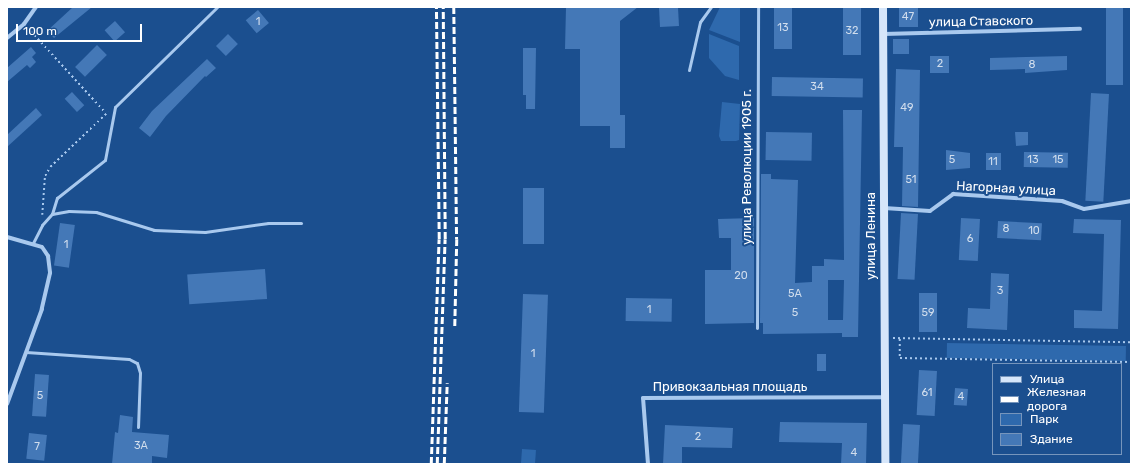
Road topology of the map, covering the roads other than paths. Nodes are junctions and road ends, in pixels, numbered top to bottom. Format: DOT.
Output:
graph roads {
  1 [pos="36,7"];
  2 [pos="218,7"];
  3 [pos="711,7"];
  4 [pos="758,7"];
  5 [pos="883,7"];
  6 [pos="1080,29"];
  7 [pos="883,34"];
  8 [pos="7,38"];
  9 [pos="689,70"];
  10 [pos="1131,202"];
  11 [pos="883,208"];
  12 [pos="52,214"];
  13 [pos="301,223"];
  14 [pos="7,237"];
  15 [pos="33,243"];
  16 [pos="757,328"];
  17 [pos="26,352"];
  18 [pos="884,397"];
  19 [pos="7,404"];
  20 [pos="138,427"];
  21 [pos="648,464"];
  22 [pos="885,464"];
  1 -- 8 [label="street"];
  2 -- 12 [label="lane"];
  3 -- 9 [label="lane"];
  4 -- 16 [label="lane, улица Революции 1905 г."];
  5 -- 7 [label="street, улица Ленина"];
  6 -- 7 [label="street, улица Ставского"];
  7 -- 11 [label="street, улица Ленина"];
  10 -- 11 [label="street, Нагорная улица"];
  11 -- 18 [label="street, улица Ленина"];
  12 -- 13 [label="lane"];
  12 -- 15 [label="lane"];
  14 -- 15 [label="street"];
  15 -- 17 [label="street"];
  17 -- 19 [label="street"];
  17 -- 20 [label="lane"];
  18 -- 21 [label="street, Привокзальная площадь"];
  18 -- 22 [label="street, улица Ленина"];
}
